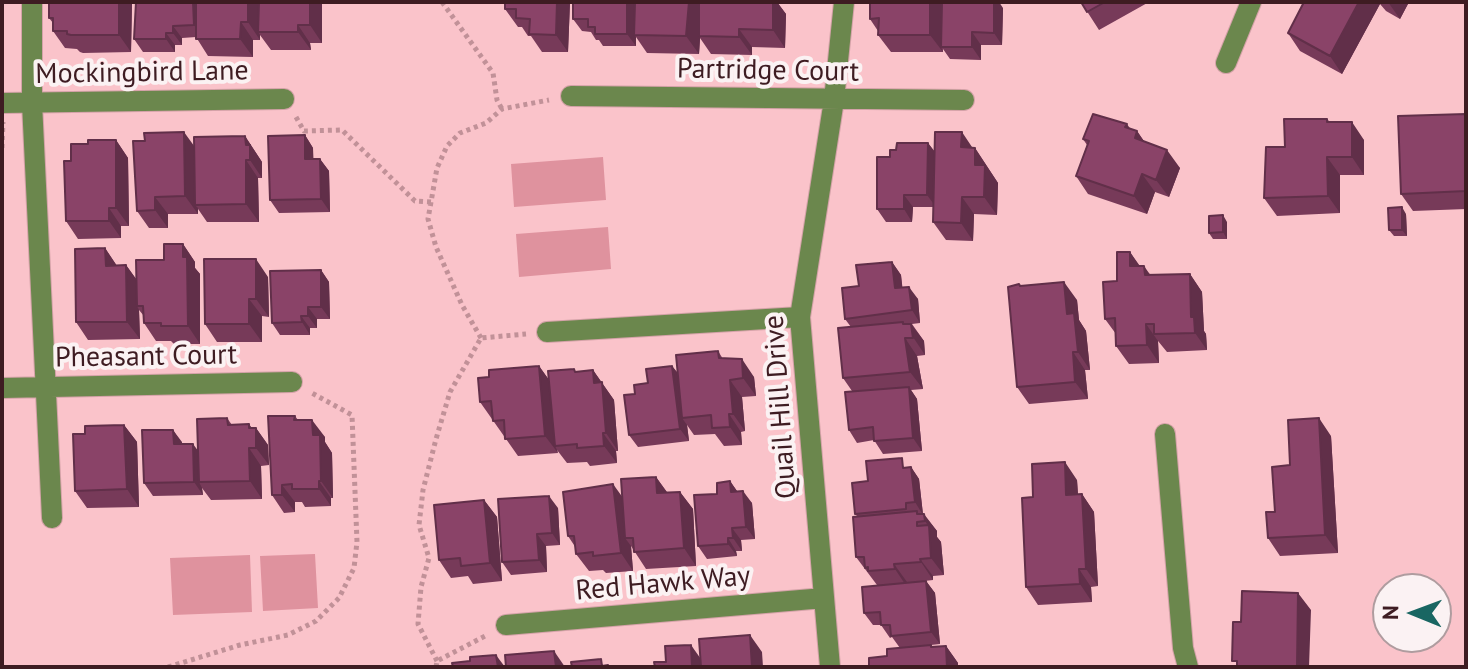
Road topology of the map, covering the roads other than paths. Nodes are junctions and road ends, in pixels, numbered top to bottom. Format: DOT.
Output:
graph roads {
  1 [pos="32,2"];
  2 [pos="844,2"];
  3 [pos="1251,2"];
  4 [pos="1226,63"];
  5 [pos="571,96"];
  6 [pos="284,99"];
  7 [pos="834,100"];
  8 [pos="964,100"];
  9 [pos="2,103"];
  10 [pos="32,103"];
  11 [pos="800,317"];
  12 [pos="547,332"];
  13 [pos="292,382"];
  14 [pos="46,386"];
  15 [pos="2,388"];
  16 [pos="1165,434"];
  17 [pos="52,518"];
  18 [pos="824,598"];
  19 [pos="506,625"];
  20 [pos="830,667"];
  21 [pos="1188,667"];
  1 -- 10 [label="street"];
  2 -- 7 [label="street, Quail Hill Drive"];
  3 -- 4 [label="street"];
  5 -- 7 [label="street, Partridge Court"];
  6 -- 10 [label="street, Mockingbird Lane"];
  7 -- 8 [label="street, Partridge Court"];
  7 -- 11 [label="street, Quail Hill Drive"];
  9 -- 10 [label="street, Mockingbird Lane"];
  10 -- 14 [label="street"];
  11 -- 12 [label="street"];
  11 -- 18 [label="street, Quail Hill Drive"];
  13 -- 14 [label="street, Pheasant Court"];
  14 -- 15 [label="street, Pheasant Court"];
  14 -- 17 [label="street"];
  16 -- 21 [label="street"];
  18 -- 19 [label="street, Red Hawk Way"];
  18 -- 20 [label="street, Quail Hill Drive"];
}
